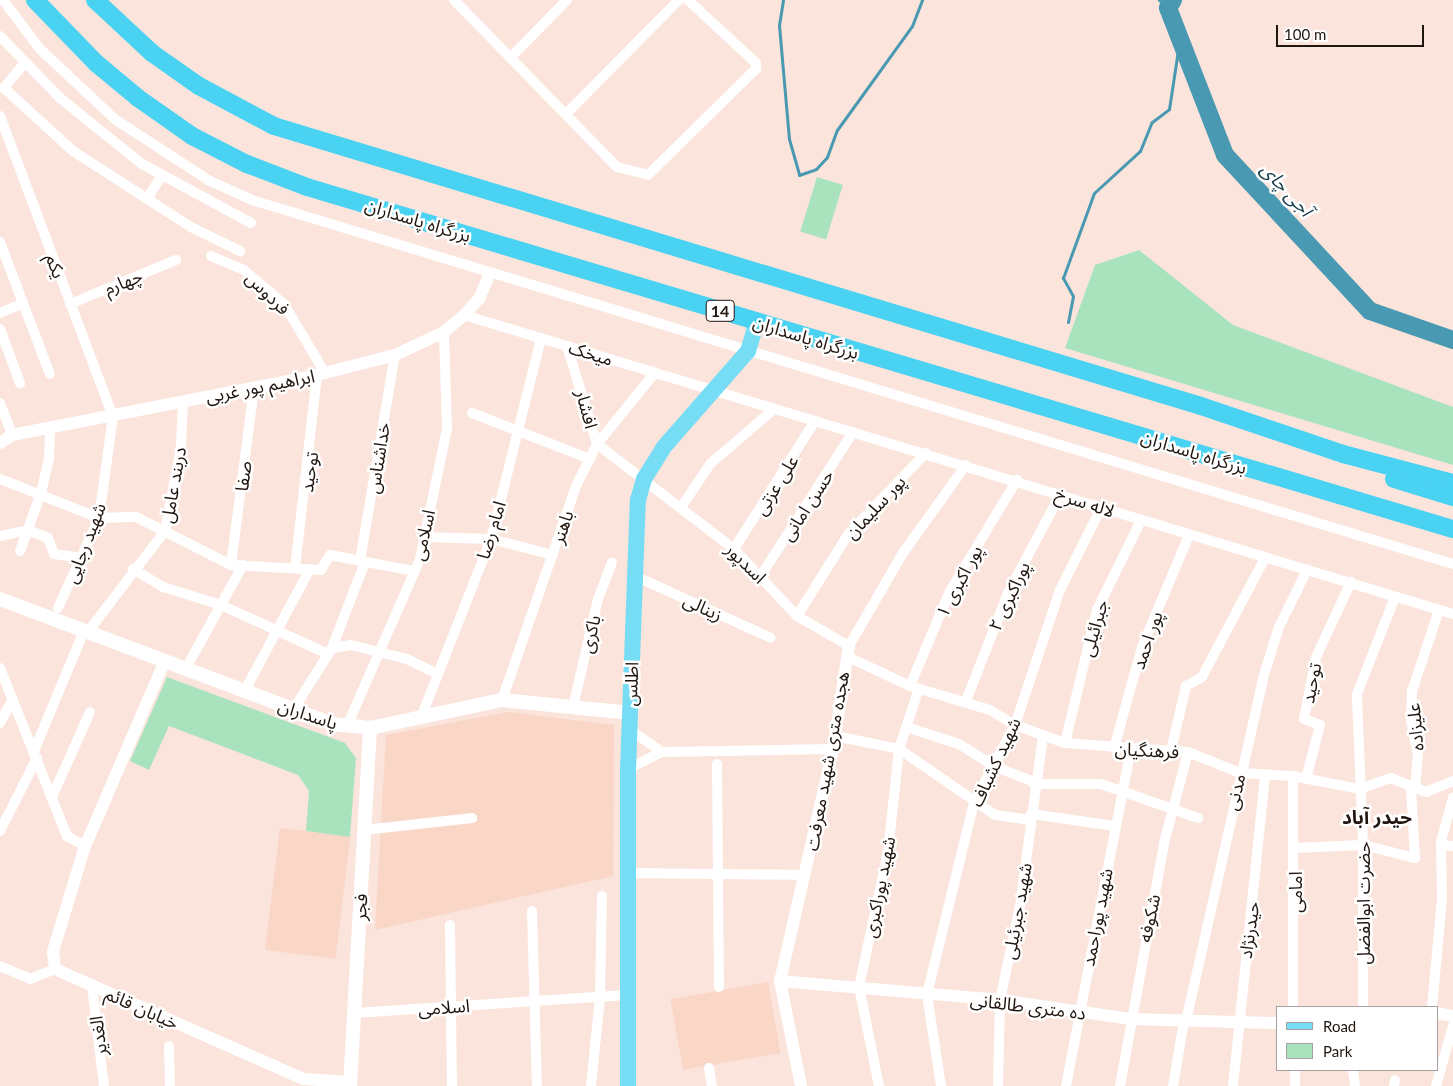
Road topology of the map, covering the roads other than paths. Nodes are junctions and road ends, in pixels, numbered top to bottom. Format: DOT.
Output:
graph roads {
  1 [pos="1,0"];
  2 [pos="35,0"];
  3 [pos="96,0"];
  4 [pos="454,0"];
  5 [pos="567,0"];
  6 [pos="679,0"];
  7 [pos="688,0"];
  8 [pos="0,36"];
  9 [pos="511,58"];
  10 [pos="23,65"];
  11 [pos="566,114"];
  12 [pos="0,116"];
  13 [pos="162,175"];
  14 [pos="147,199"];
  15 [pos="251,223"];
  16 [pos="0,242"];
  17 [pos="240,251"];
  18 [pos="211,256"];
  19 [pos="176,260"];
  20 [pos="489,275"];
  21 [pos="23,303"];
  22 [pos="70,304"];
  23 [pos="0,313"];
  24 [pos="464,315"];
  25 [pos="757,322"];
  26 [pos="0,329"];
  27 [pos="444,332"];
  28 [pos="541,338"];
  29 [pos="567,346"];
  30 [pos="748,351"];
  31 [pos="395,355"];
  32 [pos="655,372"];
  33 [pos="50,374"];
  34 [pos="321,374"];
  35 [pos="20,383"];
  36 [pos="254,387"];
  37 [pos="717,391"];
  38 [pos="183,402"];
  39 [pos="0,403"];
  40 [pos="774,408"];
  41 [pos="472,413"];
  42 [pos="113,416"];
  43 [pos="816,420"];
  44 [pos="50,428"];
  45 [pos="518,430"];
  46 [pos="852,432"];
  47 [pos="12,434"];
  48 [pos="0,443"];
  49 [pos="597,444"];
  50 [pos="926,453"];
  51 [pos="1343,454"];
  52 [pos="590,459"];
  53 [pos="966,465"];
  54 [pos="0,479"];
  55 [pos="644,479"];
  56 [pos="1017,480"];
  57 [pos="1453,483"];
  58 [pos="41,493"];
  59 [pos="1060,495"];
  60 [pos="1453,497"];
  61 [pos="682,506"];
  62 [pos="1101,508"];
  63 [pos="99,518"];
  64 [pos="1141,520"];
  65 [pos="1453,529"];
  66 [pos="28,530"];
  67 [pos="165,531"];
  68 [pos="1189,535"];
  69 [pos="0,536"];
  70 [pos="424,538"];
  71 [pos="491,539"];
  72 [pos="734,549"];
  73 [pos="20,551"];
  74 [pos="553,555"];
  75 [pos="82,558"];
  76 [pos="1265,558"];
  77 [pos="363,562"];
  78 [pos="612,563"];
  79 [pos="1453,564"];
  80 [pos="231,565"];
  81 [pos="243,565"];
  82 [pos="295,568"];
  83 [pos="133,569"];
  84 [pos="1307,570"];
  85 [pos="309,571"];
  86 [pos="414,571"];
  87 [pos="635,576"];
  88 [pos="760,577"];
  89 [pos="1351,582"];
  90 [pos="1395,597"];
  91 [pos="0,599"];
  92 [pos="221,605"];
  93 [pos="58,608"];
  94 [pos="1440,610"];
  95 [pos="1453,614"];
  96 [pos="798,616"];
  97 [pos="276,631"];
  98 [pos="85,632"];
  99 [pos="770,638"];
  100 [pos="330,651"];
  101 [pos="848,651"];
  102 [pos="380,652"];
  103 [pos="164,663"];
  104 [pos="0,668"];
  105 [pos="185,670"];
  106 [pos="438,674"];
  107 [pos="914,687"];
  108 [pos="244,692"];
  109 [pos="13,699"];
  110 [pos="502,700"];
  111 [pos="966,701"];
  112 [pos="574,707"];
  113 [pos="294,710"];
  114 [pos="90,712"];
  115 [pos="422,715"];
  116 [pos="630,721"];
  117 [pos="0,724"];
  118 [pos="1014,725"];
  119 [pos="347,726"];
  120 [pos="906,727"];
  121 [pos="370,728"];
  122 [pos="835,736"];
  123 [pos="1043,736"];
  124 [pos="1065,743"];
  125 [pos="1114,748"];
  126 [pos="833,749"];
  127 [pos="899,749"];
  128 [pos="1131,749"];
  129 [pos="1171,751"];
  130 [pos="662,752"];
  131 [pos="1188,752"];
  132 [pos="35,755"];
  133 [pos="717,764"];
  134 [pos="994,766"];
  135 [pos="628,769"];
  136 [pos="1240,773"];
  137 [pos="1264,775"];
  138 [pos="1293,776"];
  139 [pos="1306,779"];
  140 [pos="1453,781"];
  141 [pos="1034,783"];
  142 [pos="1413,788"];
  143 [pos="1359,789"];
  144 [pos="1121,792"];
  145 [pos="52,797"];
  146 [pos="974,802"];
  147 [pos="1453,802"];
  148 [pos="1172,811"];
  149 [pos="1031,817"];
  150 [pos="472,818"];
  151 [pos="1198,818"];
  152 [pos="1115,826"];
  153 [pos="364,830"];
  154 [pos="0,831"];
  155 [pos="1363,845"];
  156 [pos="1441,845"];
  157 [pos="85,846"];
  158 [pos="1453,846"];
  159 [pos="1294,848"];
  160 [pos="626,873"];
  161 [pos="718,874"];
  162 [pos="806,875"];
  163 [pos="602,896"];
  164 [pos="1448,899"];
  165 [pos="532,911"];
  166 [pos="450,925"];
  167 [pos="0,966"];
  168 [pos="55,969"];
  169 [pos="780,981"];
  170 [pos="92,986"];
  171 [pos="719,987"];
  172 [pos="859,987"];
  173 [pos="927,994"];
  174 [pos="626,995"];
  175 [pos="600,997"];
  176 [pos="1000,1000"];
  177 [pos="535,1001"];
  178 [pos="1293,1006"];
  179 [pos="1362,1006"];
  180 [pos="1432,1006"];
  181 [pos="451,1007"];
  182 [pos="1078,1012"];
  183 [pos="354,1013"];
  184 [pos="1438,1013"];
  185 [pos="1453,1016"];
  186 [pos="1131,1019"];
  187 [pos="1185,1021"];
  188 [pos="1236,1023"];
  189 [pos="1276,1023"];
  190 [pos="1453,1026"];
  191 [pos="169,1046"];
  192 [pos="709,1068"];
  193 [pos="1294,1071"];
  194 [pos="1352,1071"];
  195 [pos="350,1084"];
  196 [pos="452,1085"];
  197 [pos="104,1086"];
  198 [pos="170,1086"];
  199 [pos="538,1086"];
  200 [pos="591,1086"];
  201 [pos="628,1086"];
  202 [pos="712,1086"];
  203 [pos="801,1086"];
  204 [pos="879,1086"];
  205 [pos="941,1086"];
  206 [pos="998,1086"];
  207 [pos="1066,1086"];
  208 [pos="1120,1086"];
  209 [pos="1173,1086"];
  210 [pos="1233,1086"];
  211 [pos="1295,1086"];
  212 [pos="1354,1086"];
  213 [pos="1436,1086"];
  1 -- 20 [label="street"];
  2 -- 25 [label="highway, بزرگراه پاسداران / 14"];
  3 -- 51 [label="highway"];
  4 -- 9 [label="street"];
  5 -- 9 [label="street"];
  6 -- 11 [label="street"];
  7 -- 11 [label="street"];
  8 -- 10 [label="street"];
  9 -- 11 [label="street"];
  10 -- 13 [label="street"];
  10 -- 14 [label="street"];
  12 -- 22 [label="street, یکم"];
  13 -- 14 [label="street"];
  13 -- 15 [label="street"];
  14 -- 17 [label="street"];
  16 -- 21 [label="street"];
  18 -- 34 [label="street, فردوس"];
  19 -- 22 [label="street, چهارم"];
  20 -- 24 [label="street, ابراهیم پور غربی"];
  20 -- 30 [label="street"];
  21 -- 23 [label="street"];
  21 -- 33 [label="street"];
  22 -- 42 [label="street, یکم"];
  24 -- 27 [label="street, ابراهیم پور غربی"];
  24 -- 28 [label="street, میخک"];
  25 -- 30 [label="main road, اطلس"];
  25 -- 65 [label="highway, بزرگراه پاسداران / 14"];
  26 -- 35 [label="street"];
  27 -- 31 [label="street, ابراهیم پور غربی"];
  27 -- 70 [label="street, اسلامی"];
  28 -- 29 [label="street, میخک"];
  28 -- 45 [label="street, امام رضا"];
  29 -- 32 [label="street, میخک"];
  29 -- 49 [label="street, افشار"];
  30 -- 37 [label="main road, اطلس"];
  30 -- 79 [label="street"];
  31 -- 34 [label="street, ابراهیم پور غربی"];
  31 -- 77 [label="street, خداشناس"];
  32 -- 37 [label="street, میخک"];
  32 -- 49 [label="street, باهنر"];
  34 -- 36 [label="street, ابراهیم پور غربی"];
  34 -- 82 [label="street, توحید"];
  36 -- 38 [label="street, ابراهیم پور غربی"];
  36 -- 80 [label="street, صفا"];
  37 -- 40 [label="street, لاله سرخ"];
  37 -- 55 [label="main road, اطلس"];
  38 -- 42 [label="street, ابراهیم پور غربی"];
  38 -- 67 [label="street, دربند عامل"];
  39 -- 47 [label="street"];
  40 -- 43 [label="street, لاله سرخ"];
  40 -- 61 [label="street"];
  41 -- 45 [label="street"];
  42 -- 44 [label="street, ابراهیم پور غربی"];
  42 -- 63 [label="street, شهید رجایی"];
  43 -- 46 [label="street, لاله سرخ"];
  43 -- 72 [label="street, علی عزتی"];
  44 -- 47 [label="street, ابراهیم پور غربی"];
  44 -- 58 [label="street"];
  45 -- 52 [label="street"];
  45 -- 71 [label="street, امام رضا"];
  46 -- 50 [label="street, لاله سرخ"];
  46 -- 88 [label="street, حسن امانی"];
  47 -- 48 [label="street, ابراهیم پور غربی"];
  49 -- 52 [label="street, باهنر"];
  49 -- 55 [label="street, افشار"];
  50 -- 53 [label="street, لاله سرخ"];
  50 -- 96 [label="street, پور سلیمان"];
  51 -- 57 [label="highway"];
  51 -- 60 [label="highway"];
  52 -- 74 [label="street, باهنر"];
  53 -- 56 [label="street, لاله سرخ"];
  53 -- 101 [label="street, هجده متری شهید معرفت"];
  54 -- 58 [label="street"];
  55 -- 61 [label="street, اسدپور"];
  55 -- 87 [label="main road, اطلس"];
  56 -- 59 [label="street, لاله سرخ"];
  56 -- 107 [label="street, پور اکبری ۱"];
  58 -- 63 [label="street"];
  58 -- 66 [label="street"];
  59 -- 62 [label="street, لاله سرخ"];
  59 -- 111 [label="street, پوراکبری ۲"];
  61 -- 72 [label="street, اسدپور"];
  62 -- 64 [label="street, لاله سرخ"];
  62 -- 118 [label="street, شهید کشباف"];
  63 -- 67 [label="street"];
  63 -- 75 [label="street, شهید رجایی"];
  64 -- 68 [label="street, لاله سرخ"];
  64 -- 124 [label="street, جبرائیلی"];
  66 -- 69 [label="street"];
  66 -- 73 [label="street"];
  66 -- 75 [label="street"];
  67 -- 80 [label="street"];
  67 -- 83 [label="street, دربند عامل"];
  68 -- 76 [label="street, لاله سرخ"];
  68 -- 125 [label="street, پور احمد"];
  70 -- 71 [label="street"];
  70 -- 86 [label="street, اسلامی"];
  71 -- 74 [label="street"];
  71 -- 106 [label="street, امام رضا"];
  72 -- 88 [label="street, اسدپور"];
  74 -- 110 [label="street, باهنر"];
  75 -- 93 [label="street, شهید رجایی"];
  76 -- 84 [label="street, لاله سرخ"];
  76 -- 129 [label="street"];
  77 -- 85 [label="street"];
  77 -- 86 [label="street"];
  77 -- 100 [label="street, خداشناس"];
  78 -- 112 [label="street, باکری"];
  80 -- 81 [label="street"];
  81 -- 82 [label="street"];
  81 -- 92 [label="street"];
  82 -- 85 [label="street"];
  83 -- 92 [label="street"];
  83 -- 98 [label="street, دربند عامل"];
  84 -- 89 [label="street, لاله سرخ"];
  84 -- 136 [label="street, مدنی"];
  85 -- 97 [label="street"];
  86 -- 102 [label="street, اسلامی"];
  87 -- 99 [label="street, زینالی"];
  87 -- 116 [label="main road, اطلس"];
  88 -- 96 [label="street, اسدپور"];
  89 -- 90 [label="street, لاله سرخ"];
  89 -- 139 [label="street, توحید"];
  90 -- 94 [label="street, لاله سرخ"];
  90 -- 143 [label="street, حضرت ابوالفضل"];
  91 -- 98 [label="main road, پاسداران"];
  92 -- 97 [label="street"];
  92 -- 105 [label="street"];
  94 -- 95 [label="street, لاله سرخ"];
  94 -- 142 [label="street, علیزاده"];
  96 -- 101 [label="street, اسدپور"];
  97 -- 100 [label="street"];
  97 -- 108 [label="street"];
  98 -- 103 [label="main road, پاسداران"];
  98 -- 132 [label="street, دربند عامل"];
  100 -- 102 [label="street"];
  100 -- 113 [label="street, خداشناس"];
  101 -- 107 [label="street, فرهنگیان"];
  101 -- 122 [label="street, هجده متری شهید معرفت"];
  102 -- 106 [label="street"];
  102 -- 119 [label="street, اسلامی"];
  103 -- 105 [label="main road, پاسداران"];
  103 -- 157 [label="street"];
  104 -- 109 [label="street"];
  105 -- 108 [label="main road, پاسداران"];
  106 -- 115 [label="street, امام رضا"];
  107 -- 111 [label="street, فرهنگیان"];
  107 -- 120 [label="street, شهید پوراکبری"];
  108 -- 113 [label="main road, پاسداران"];
  109 -- 117 [label="street"];
  109 -- 132 [label="street"];
  110 -- 112 [label="main road, پاسداران"];
  110 -- 115 [label="main road, پاسداران"];
  111 -- 118 [label="street, فرهنگیان"];
  112 -- 116 [label="main road, پاسداران"];
  113 -- 119 [label="main road, پاسداران"];
  114 -- 145 [label="street"];
  115 -- 121 [label="main road, پاسداران"];
  116 -- 130 [label="street"];
  116 -- 135 [label="main road, اطلس"];
  118 -- 123 [label="street, فرهنگیان"];
  118 -- 134 [label="street, شهید کشباف"];
  119 -- 121 [label="main road, پاسداران"];
  120 -- 127 [label="street, شهید پوراکبری"];
  120 -- 134 [label="street"];
  121 -- 153 [label="main road, فجر"];
  122 -- 126 [label="street, هجده متری شهید معرفت"];
  122 -- 127 [label="street"];
  123 -- 124 [label="street, فرهنگیان"];
  123 -- 141 [label="street, شهید جبرئیلی"];
  124 -- 125 [label="street, فرهنگیان"];
  125 -- 128 [label="street, فرهنگیان"];
  126 -- 130 [label="street"];
  126 -- 162 [label="street, هجده متری شهید معرفت"];
  127 -- 146 [label="street"];
  127 -- 172 [label="street, شهید پوراکبری"];
  128 -- 129 [label="street, فرهنگیان"];
  128 -- 144 [label="street, شهید پوراحمد"];
  129 -- 131 [label="street, فرهنگیان"];
  130 -- 135 [label="street"];
  131 -- 136 [label="street, فرهنگیان"];
  131 -- 148 [label="street, شکوفه"];
  132 -- 145 [label="street"];
  132 -- 154 [label="street, دربند عامل"];
  133 -- 161 [label="street"];
  134 -- 141 [label="street"];
  134 -- 146 [label="street, شهید کشباف"];
  135 -- 160 [label="main road, اطلس"];
  136 -- 137 [label="street, فرهنگیان"];
  136 -- 187 [label="street, مدنی"];
  137 -- 138 [label="street, فرهنگیان"];
  137 -- 188 [label="street, حیدرنژاد"];
  138 -- 139 [label="street, فرهنگیان"];
  138 -- 159 [label="street, امامی"];
  139 -- 143 [label="street, فرهنگیان"];
  140 -- 142 [label="street, فرهنگیان"];
  141 -- 144 [label="street"];
  141 -- 149 [label="street, شهید جبرئیلی"];
  142 -- 143 [label="street, فرهنگیان"];
  142 -- 155 [label="street, علیزاده"];
  143 -- 155 [label="street, حضرت ابوالفضل"];
  144 -- 148 [label="street"];
  144 -- 152 [label="street, شهید پوراحمد"];
  145 -- 157 [label="street"];
  146 -- 149 [label="street"];
  146 -- 173 [label="street, شهید کشباف"];
  147 -- 156 [label="street"];
  148 -- 151 [label="street"];
  148 -- 186 [label="street, شکوفه"];
  149 -- 152 [label="street"];
  149 -- 176 [label="street, شهید جبرئیلی"];
  150 -- 153 [label="street"];
  152 -- 182 [label="street, شهید پوراحمد"];
  153 -- 183 [label="main road, فجر"];
  155 -- 159 [label="street"];
  155 -- 179 [label="street, حضرت ابوالفضل"];
  156 -- 158 [label="street"];
  156 -- 164 [label="street"];
  157 -- 168 [label="street"];
  159 -- 178 [label="street, امامی"];
  160 -- 161 [label="street"];
  160 -- 174 [label="main road, اطلس"];
  161 -- 162 [label="street"];
  161 -- 171 [label="street"];
  162 -- 169 [label="street, هجده متری شهید معرفت"];
  163 -- 175 [label="street"];
  164 -- 180 [label="street"];
  165 -- 177 [label="street"];
  166 -- 181 [label="street"];
  167 -- 168 [label="street"];
  168 -- 170 [label="street, خیابان قائم"];
  169 -- 172 [label="street, ده متری طالقانی"];
  169 -- 203 [label="street, هجده متری شهید معرفت"];
  170 -- 195 [label="street, خیابان قائم"];
  170 -- 197 [label="street, الغدیر"];
  172 -- 173 [label="street, ده متری طالقانی"];
  172 -- 204 [label="street, شهید پوراکبری"];
  173 -- 176 [label="street, ده متری طالقانی"];
  173 -- 205 [label="street, شهید کشباف"];
  174 -- 175 [label="street, اسلامی"];
  174 -- 201 [label="main road, اطلس"];
  175 -- 177 [label="street, اسلامی"];
  175 -- 200 [label="street"];
  176 -- 182 [label="street, ده متری طالقانی"];
  176 -- 206 [label="street, شهید جبرئیلی"];
  177 -- 181 [label="street, اسلامی"];
  177 -- 199 [label="street"];
  181 -- 183 [label="street, اسلامی"];
  181 -- 196 [label="street"];
  182 -- 186 [label="street, ده متری طالقانی"];
  182 -- 207 [label="street, شهید پوراحمد"];
  183 -- 195 [label="main road, فجر"];
  184 -- 185 [label="street"];
  186 -- 187 [label="street, ده متری طالقانی"];
  186 -- 208 [label="street, شکوفه"];
  187 -- 188 [label="street, ده متری طالقانی"];
  187 -- 209 [label="street, مدنی"];
  188 -- 189 [label="street, ده متری طالقانی"];
  188 -- 210 [label="street, حیدرنژاد"];
  190 -- 213 [label="street"];
  191 -- 198 [label="street"];
  192 -- 202 [label="street"];
  193 -- 211 [label="street"];
  194 -- 212 [label="street"];
}
